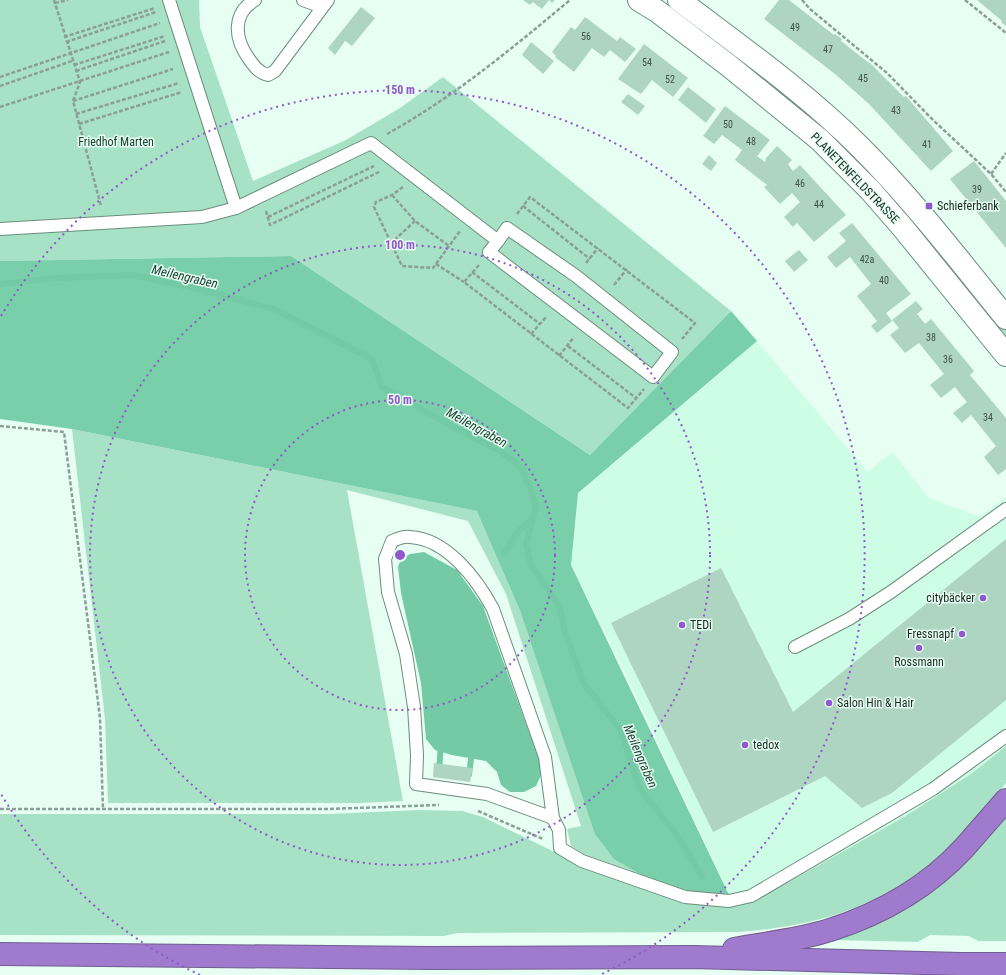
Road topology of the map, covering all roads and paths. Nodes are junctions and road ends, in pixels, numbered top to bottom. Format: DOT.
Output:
graph roads {
  1 [pos="68,0"];
  2 [pos="255,0"];
  3 [pos="302,0"];
  4 [pos="570,0"];
  5 [pos="639,0"];
  6 [pos="679,0"];
  7 [pos="802,0"];
  8 [pos="965,0"];
  9 [pos="54,2"];
  10 [pos="325,3"];
  11 [pos="172,7"];
  12 [pos="1006,33"];
  13 [pos="64,37"];
  14 [pos="182,38"];
  15 [pos="66,42"];
  16 [pos="70,54"];
  17 [pos="72,60"];
  18 [pos="190,63"];
  19 [pos="74,66"];
  20 [pos="76,71"];
  21 [pos="0,77"];
  22 [pos="80,82"];
  23 [pos="196,82"];
  24 [pos="0,86"];
  25 [pos="73,101"];
  26 [pos="0,107"];
  27 [pos="76,114"];
  28 [pos="79,124"];
  29 [pos="371,143"];
  30 [pos="1006,153"];
  31 [pos="394,161"];
  32 [pos="991,174"];
  33 [pos="416,177"];
  34 [pos="1006,192"];
  35 [pos="392,196"];
  36 [pos="523,206"];
  37 [pos="236,208"];
  38 [pos="268,217"];
  39 [pos="469,219"];
  40 [pos="415,221"];
  41 [pos="106,223"];
  42 [pos="270,224"];
  43 [pos="507,228"];
  44 [pos="0,229"];
  45 [pos="498,241"];
  46 [pos="390,244"];
  47 [pos="449,246"];
  48 [pos="489,252"];
  49 [pos="590,259"];
  50 [pos="436,264"];
  51 [pos="628,269"];
  52 [pos="472,272"];
  53 [pos="464,282"];
  54 [pos="604,298"];
  55 [pos="556,304"];
  56 [pos="1006,318"];
  57 [pos="540,324"];
  58 [pos="583,326"];
  59 [pos="531,334"];
  60 [pos="568,346"];
  61 [pos="672,352"];
  62 [pos="1006,355"];
  63 [pos="559,356"];
  64 [pos="653,377"];
  65 [pos="636,398"];
  66 [pos="0,426"];
  67 [pos="1006,509"];
  68 [pos="795,647"];
  69 [pos="1006,736"];
  70 [pos="1006,800"];
  71 [pos="440,805"];
  72 [pos="0,809"];
  73 [pos="103,809"];
  74 [pos="472,809"];
  75 [pos="553,818"];
  76 [pos="560,848"];
  77 [pos="0,954"];
  78 [pos="692,957"];
  79 [pos="1006,964"];
  1 -- 9 [label="path"];
  2 -- 10 [label="lane"];
  3 -- 10 [label="lane"];
  4 -- 29 [label="path"];
  5 -- 62 [label="street, PLANETENFELDSTRASSE"];
  6 -- 56 [label="street, PLANETENFELDSTRASSE"];
  7 -- 32 [label="path"];
  8 -- 12 [label="path"];
  9 -- 13 [label="path"];
  11 -- 13 [label="path"];
  11 -- 14 [label="lane"];
  11 -- 15 [label="path"];
  11 -- 16 [label="path"];
  13 -- 15 [label="path"];
  14 -- 18 [label="lane"];
  14 -- 19 [label="path"];
  14 -- 20 [label="path"];
  14 -- 22 [label="path"];
  15 -- 16 [label="path"];
  16 -- 17 [label="path"];
  16 -- 21 [label="path"];
  17 -- 19 [label="path"];
  17 -- 24 [label="path"];
  18 -- 23 [label="lane"];
  18 -- 25 [label="path"];
  19 -- 20 [label="path"];
  20 -- 22 [label="path"];
  22 -- 25 [label="path"];
  22 -- 26 [label="path"];
  23 -- 27 [label="path"];
  23 -- 28 [label="path"];
  23 -- 37 [label="lane"];
  25 -- 27 [label="path"];
  27 -- 28 [label="path"];
  28 -- 41 [label="path"];
  29 -- 31 [label="lane"];
  29 -- 37 [label="lane"];
  30 -- 32 [label="path"];
  31 -- 33 [label="lane"];
  31 -- 38 [label="path"];
  31 -- 42 [label="path"];
  32 -- 34 [label="path"];
  33 -- 35 [label="path"];
  33 -- 39 [label="lane"];
  35 -- 40 [label="path"];
  35 -- 46 [label="path"];
  36 -- 43 [label="path"];
  36 -- 49 [label="path"];
  36 -- 51 [label="path"];
  37 -- 41 [label="lane"];
  39 -- 45 [label="lane"];
  39 -- 47 [label="path"];
  40 -- 46 [label="path"];
  40 -- 47 [label="path"];
  41 -- 44 [label="lane"];
  43 -- 45 [label="lane"];
  43 -- 54 [label="lane"];
  45 -- 48 [label="lane"];
  46 -- 50 [label="path"];
  47 -- 50 [label="path"];
  48 -- 52 [label="path"];
  48 -- 55 [label="lane"];
  50 -- 53 [label="path"];
  51 -- 54 [label="path"];
  51 -- 61 [label="path"];
  52 -- 53 [label="path"];
  52 -- 57 [label="path"];
  53 -- 59 [label="path"];
  54 -- 61 [label="lane"];
  55 -- 57 [label="path"];
  55 -- 58 [label="lane"];
  57 -- 59 [label="path"];
  58 -- 60 [label="path"];
  58 -- 64 [label="lane"];
  59 -- 63 [label="path"];
  60 -- 63 [label="path"];
  60 -- 65 [label="path"];
  61 -- 64 [label="lane"];
  63 -- 65 [label="path"];
  64 -- 65 [label="path"];
  66 -- 73 [label="path"];
  67 -- 68 [label="lane"];
  69 -- 76 [label="lane"];
  70 -- 78 [label="highway"];
  71 -- 73 [label="path"];
  72 -- 73 [label="path"];
  74 -- 76 [label="path"];
  75 -- 75 [label="lane"];
  75 -- 76 [label="lane"];
  77 -- 78 [label="highway"];
  78 -- 79 [label="highway"];
}
